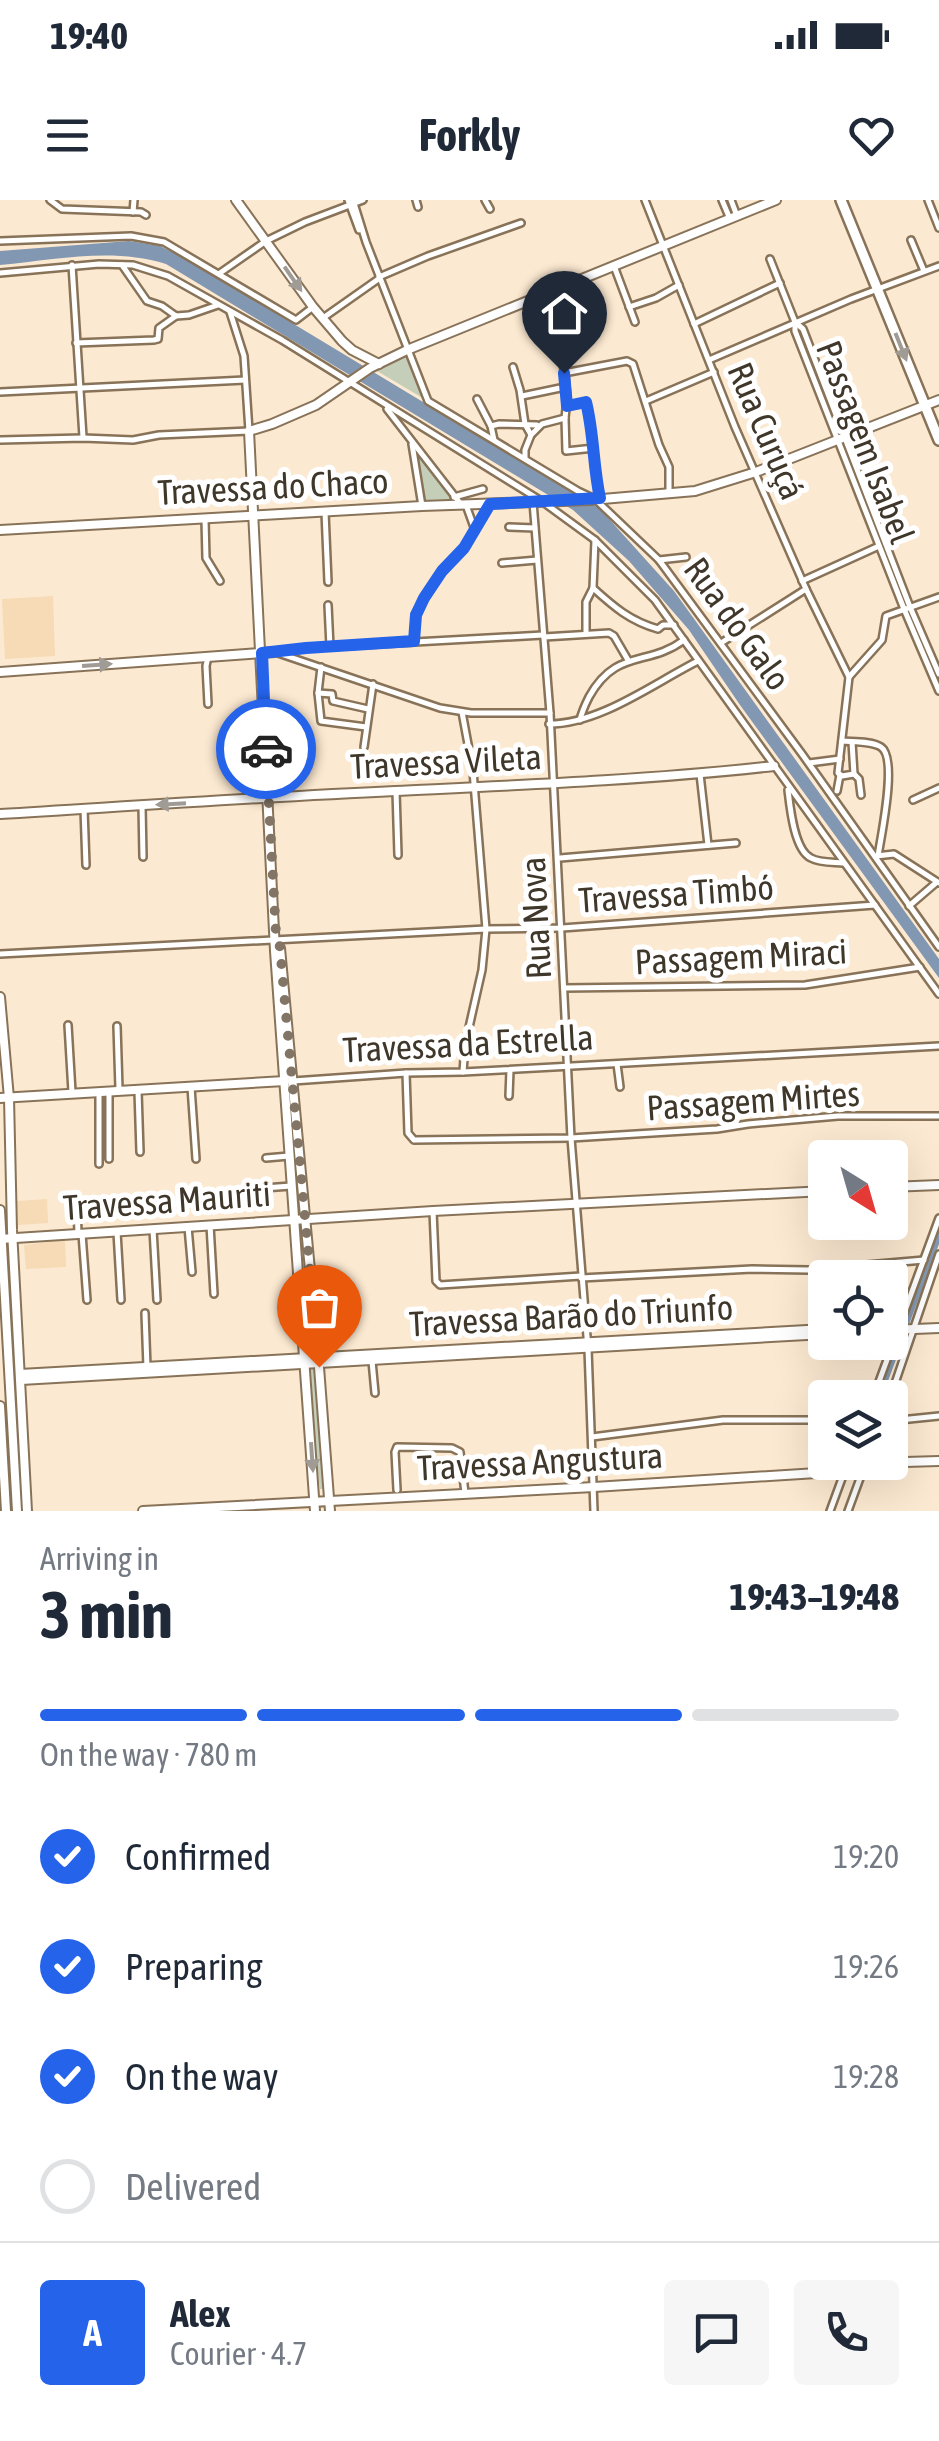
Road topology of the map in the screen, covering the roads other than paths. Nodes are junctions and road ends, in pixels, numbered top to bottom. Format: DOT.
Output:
graph roads {
  1 [pos="50,200"];
  2 [pos="96,200"];
  3 [pos="134,200"];
  4 [pos="236,200"];
  5 [pos="363,200"];
  6 [pos="485,200"];
  7 [pos="645,200"];
  8 [pos="722,200"];
  9 [pos="731,200"];
  10 [pos="776,200"];
  11 [pos="841,200"];
  12 [pos="928,200"];
  13 [pos="351,202"];
  14 [pos="97,210"];
  15 [pos="490,210"];
  16 [pos="133,212"];
  17 [pos="146,214"];
  18 [pos="733,218"];
  19 [pos="521,223"];
  20 [pos="939,228"];
  21 [pos="0,240"];
  22 [pos="911,240"];
  23 [pos="266,241"];
  24 [pos="664,246"];
  25 [pos="770,259"];
  26 [pos="122,264"];
  27 [pos="72,266"];
  28 [pos="614,266"];
  29 [pos="939,266"];
  30 [pos="924,271"];
  31 [pos="0,272"];
  32 [pos="219,273"];
  33 [pos="378,279"];
  34 [pos="780,283"];
  35 [pos="680,286"];
  36 [pos="878,289"];
  37 [pos="543,295"];
  38 [pos="218,305"];
  39 [pos="313,307"];
  40 [pos="629,307"];
  41 [pos="230,309"];
  42 [pos="176,316"];
  43 [pos="322,318"];
  44 [pos="634,322"];
  45 [pos="796,322"];
  46 [pos="694,324"];
  47 [pos="76,343"];
  48 [pos="406,351"];
  49 [pos="709,360"];
  50 [pos="374,366"];
  51 [pos="513,367"];
  52 [pos="714,372"];
  53 [pos="564,373"];
  54 [pos="245,380"];
  55 [pos="352,382"];
  56 [pos="566,386"];
  57 [pos="79,387"];
  58 [pos="0,392"];
  59 [pos="522,396"];
  60 [pos="476,399"];
  61 [pos="939,400"];
  62 [pos="646,401"];
  63 [pos="382,403"];
  64 [pos="925,405"];
  65 [pos="567,406"];
  66 [pos="596,406"];
  67 [pos="587,408"];
  68 [pos="565,418"];
  69 [pos="524,424"];
  70 [pos="491,426"];
  71 [pos="540,426"];
  72 [pos="248,430"];
  73 [pos="531,434"];
  74 [pos="82,438"];
  75 [pos="0,440"];
  76 [pos="494,440"];
  77 [pos="841,440"];
  78 [pos="939,440"];
  79 [pos="412,442"];
  80 [pos="594,448"];
  81 [pos="524,458"];
  82 [pos="756,472"];
  83 [pos="483,488"];
  84 [pos="669,493"];
  85 [pos="454,497"];
  86 [pos="595,499"];
  87 [pos="542,502"];
  88 [pos="490,504"];
  89 [pos="464,505"];
  90 [pos="422,506"];
  91 [pos="325,512"];
  92 [pos="254,516"];
  93 [pos="205,520"];
  94 [pos="509,528"];
  95 [pos="535,528"];
  96 [pos="0,530"];
  97 [pos="474,530"];
  98 [pos="595,540"];
  99 [pos="880,546"];
  100 [pos="686,557"];
  101 [pos="538,560"];
  102 [pos="660,560"];
  103 [pos="502,563"];
  104 [pos="220,581"];
  105 [pos="802,581"];
  106 [pos="328,582"];
  107 [pos="593,588"];
  108 [pos="806,589"];
  109 [pos="939,597"];
  110 [pos="328,605"];
  111 [pos="907,608"];
  112 [pos="674,625"];
  113 [pos="586,634"];
  114 [pos="543,636"];
  115 [pos="684,640"];
  116 [pos="414,641"];
  117 [pos="721,643"];
  118 [pos="330,646"];
  119 [pos="275,652"];
  120 [pos="262,653"];
  121 [pos="208,657"];
  122 [pos="628,660"];
  123 [pos="698,660"];
  124 [pos="320,667"];
  125 [pos="0,672"];
  126 [pos="939,674"];
  127 [pos="849,677"];
  128 [pos="373,684"];
  129 [pos="939,691"];
  130 [pos="318,693"];
  131 [pos="208,704"];
  132 [pos="368,708"];
  133 [pos="462,712"];
  134 [pos="550,713"];
  135 [pos="580,720"];
  136 [pos="550,724"];
  137 [pos="366,728"];
  138 [pos="842,742"];
  139 [pos="852,742"];
  140 [pos="364,747"];
  141 [pos="840,759"];
  142 [pos="808,763"];
  143 [pos="774,766"];
  144 [pos="700,774"];
  145 [pos="854,774"];
  146 [pos="840,775"];
  147 [pos="554,784"];
  148 [pos="788,786"];
  149 [pos="474,788"];
  150 [pos="939,788"];
  151 [pos="837,790"];
  152 [pos="396,791"];
  153 [pos="861,795"];
  154 [pos="268,799"];
  155 [pos="913,800"];
  156 [pos="142,806"];
  157 [pos="804,808"];
  158 [pos="84,809"];
  159 [pos="0,814"];
  160 [pos="792,816"];
  161 [pos="736,843"];
  162 [pos="708,845"];
  163 [pos="398,855"];
  164 [pos="877,856"];
  165 [pos="143,857"];
  166 [pos="558,858"];
  167 [pos="843,863"];
  168 [pos="86,865"];
  169 [pos="939,882"];
  170 [pos="876,905"];
  171 [pos="909,906"];
  172 [pos="562,928"];
  173 [pos="486,929"];
  174 [pos="276,938"];
  175 [pos="939,947"];
  176 [pos="0,954"];
  177 [pos="920,968"];
  178 [pos="564,988"];
  179 [pos="939,994"];
  180 [pos="0,997"];
  181 [pos="68,1025"];
  182 [pos="116,1026"];
  183 [pos="939,1046"];
  184 [pos="618,1064"];
  185 [pos="567,1066"];
  186 [pos="510,1070"];
  187 [pos="464,1072"];
  188 [pos="406,1073"];
  189 [pos="289,1081"];
  190 [pos="191,1087"];
  191 [pos="620,1087"];
  192 [pos="138,1091"];
  193 [pos="115,1093"];
  194 [pos="99,1094"];
  195 [pos="72,1096"];
  196 [pos="509,1096"];
  197 [pos="4,1098"];
  198 [pos="939,1116"];
  199 [pos="571,1138"];
  200 [pos="140,1152"];
  201 [pos="289,1156"];
  202 [pos="266,1158"];
  203 [pos="196,1159"];
  204 [pos="109,1160"];
  205 [pos="99,1164"];
  206 [pos="939,1184"];
  207 [pos="291,1186"];
  208 [pos="908,1186"];
  209 [pos="250,1190"];
  210 [pos="808,1192"];
  211 [pos="292,1200"];
  212 [pos="304,1200"];
  213 [pos="90,1201"];
  214 [pos="577,1205"];
  215 [pos="0,1210"];
  216 [pos="432,1211"];
  217 [pos="939,1218"];
  218 [pos="306,1219"];
  219 [pos="293,1220"];
  220 [pos="210,1226"];
  221 [pos="188,1227"];
  222 [pos="153,1230"];
  223 [pos="117,1232"];
  224 [pos="80,1234"];
  225 [pos="0,1239"];
  226 [pos="13,1239"];
  227 [pos="939,1254"];
  228 [pos="924,1260"];
  229 [pos="192,1272"];
  230 [pos="581,1277"];
  231 [pos="214,1294"];
  232 [pos="87,1300"];
  233 [pos="120,1300"];
  234 [pos="157,1300"];
  235 [pos="908,1309"];
  236 [pos="145,1313"];
  237 [pos="908,1315"];
  238 [pos="939,1326"];
  239 [pos="908,1327"];
  240 [pos="808,1333"];
  241 [pos="588,1346"];
  242 [pos="445,1353"];
  243 [pos="319,1360"];
  244 [pos="372,1360"];
  245 [pos="305,1361"];
  246 [pos="147,1367"];
  247 [pos="158,1370"];
  248 [pos="21,1377"];
  249 [pos="375,1393"];
  250 [pos="0,1406"];
  251 [pos="939,1416"];
  252 [pos="908,1419"];
  253 [pos="808,1420"];
  254 [pos="592,1436"];
  255 [pos="939,1461"];
  256 [pos="908,1462"];
  257 [pos="808,1471"];
  258 [pos="842,1480"];
  259 [pos="859,1480"];
  260 [pos="594,1488"];
  261 [pos="397,1490"];
  262 [pos="465,1493"];
  263 [pos="315,1500"];
  264 [pos="330,1500"];
  265 [pos="6,1511"];
  266 [pos="16,1511"];
  267 [pos="27,1511"];
  268 [pos="143,1511"];
  269 [pos="315,1511"];
  270 [pos="330,1511"];
  271 [pos="594,1511"];
  272 [pos="830,1511"];
  273 [pos="848,1511"];
  1 -- 14 [label="street"];
  2 -- 14 [label="street"];
  3 -- 16 [label="street"];
  4 -- 23 [label="street"];
  5 -- 13 [label="street"];
  6 -- 15 [label="street"];
  7 -- 24 [label="street, Rua Curuçá"];
  8 -- 18 [label="street"];
  9 -- 18 [label="street"];
  10 -- 18 [label="street"];
  11 -- 36 [label="main road"];
  12 -- 20 [label="street"];
  13 -- 23 [label="street"];
  13 -- 33 [label="street"];
  14 -- 16 [label="street"];
  16 -- 17 [label="street"];
  18 -- 24 [label="street"];
  19 -- 33 [label="street"];
  21 -- 32 [label="street"];
  22 -- 30 [label="street"];
  23 -- 32 [label="street"];
  23 -- 39 [label="street, one-way"];
  24 -- 28 [label="street"];
  24 -- 35 [label="street, Rua Curuçá"];
  25 -- 34 [label="street, Passagem Isabel"];
  26 -- 27 [label="street"];
  26 -- 38 [label="street"];
  26 -- 42 [label="street"];
  27 -- 31 [label="street"];
  27 -- 47 [label="street"];
  28 -- 37 [label="street"];
  28 -- 40 [label="street"];
  29 -- 30 [label="street"];
  30 -- 36 [label="street"];
  32 -- 39 [label="street"];
  33 -- 43 [label="street"];
  33 -- 48 [label="street"];
  34 -- 45 [label="street, Passagem Isabel"];
  34 -- 46 [label="street"];
  35 -- 40 [label="street"];
  35 -- 46 [label="street, Rua Curuçá"];
  36 -- 45 [label="street"];
  36 -- 64 [label="main road, one-way"];
  37 -- 48 [label="street"];
  37 -- 53 [label="street"];
  38 -- 41 [label="street"];
  38 -- 42 [label="street"];
  39 -- 43 [label="street"];
  40 -- 44 [label="street"];
  41 -- 54 [label="street"];
  41 -- 55 [label="street"];
  42 -- 47 [label="street"];
  43 -- 50 [label="street"];
  45 -- 49 [label="street"];
  45 -- 77 [label="street, Passagem Isabel"];
  46 -- 49 [label="street, Rua Curuçá"];
  47 -- 57 [label="street"];
  48 -- 50 [label="street"];
  48 -- 76 [label="street, Rua do Galo"];
  49 -- 52 [label="street, Rua Curuçá"];
  50 -- 55 [label="street"];
  51 -- 59 [label="street"];
  52 -- 62 [label="street"];
  52 -- 82 [label="street, Rua Curuçá"];
  53 -- 56 [label="street"];
  53 -- 62 [label="street"];
  54 -- 57 [label="street"];
  54 -- 72 [label="street"];
  55 -- 63 [label="street"];
  55 -- 72 [label="street"];
  56 -- 59 [label="street"];
  56 -- 65 [label="street"];
  57 -- 58 [label="street"];
  57 -- 74 [label="street"];
  59 -- 69 [label="street"];
  60 -- 70 [label="street"];
  61 -- 64 [label="street, Travessa do Chaco"];
  62 -- 84 [label="street"];
  63 -- 79 [label="street"];
  63 -- 87 [label="street"];
  64 -- 77 [label="street, Travessa do Chaco"];
  64 -- 78 [label="main road"];
  65 -- 67 [label="street"];
  65 -- 68 [label="street"];
  66 -- 67 [label="street"];
  67 -- 80 [label="street"];
  68 -- 71 [label="street"];
  68 -- 80 [label="street"];
  69 -- 70 [label="street"];
  69 -- 71 [label="street"];
  69 -- 73 [label="street"];
  70 -- 76 [label="street"];
  71 -- 73 [label="street"];
  72 -- 74 [label="street"];
  72 -- 92 [label="street"];
  73 -- 81 [label="street"];
  74 -- 75 [label="street"];
  76 -- 81 [label="street, Rua do Galo"];
  77 -- 82 [label="street, Travessa do Chaco"];
  77 -- 99 [label="street, Passagem Isabel"];
  77 -- 111 [label="street, Passagem Isabel"];
  79 -- 85 [label="street"];
  79 -- 90 [label="street"];
  80 -- 86 [label="street"];
  81 -- 86 [label="street, Rua do Galo"];
  82 -- 84 [label="street, Travessa do Chaco"];
  82 -- 105 [label="street, Rua Curuçá"];
  83 -- 85 [label="street"];
  84 -- 86 [label="street, Travessa do Chaco"];
  85 -- 89 [label="street"];
  86 -- 87 [label="street, Travessa do Chaco"];
  86 -- 102 [label="street, Rua do Galo"];
  87 -- 88 [label="street, Travessa do Chaco"];
  87 -- 95 [label="street, Rua Nova"];
  87 -- 98 [label="street"];
  88 -- 89 [label="street, Travessa do Chaco"];
  88 -- 97 [label="street"];
  89 -- 90 [label="street, Travessa do Chaco"];
  89 -- 97 [label="street"];
  90 -- 91 [label="street, Travessa do Chaco"];
  91 -- 92 [label="street, Travessa do Chaco"];
  91 -- 106 [label="street"];
  92 -- 93 [label="street, Travessa do Chaco"];
  92 -- 120 [label="street"];
  93 -- 96 [label="street, Travessa do Chaco"];
  93 -- 104 [label="street"];
  94 -- 95 [label="street"];
  95 -- 101 [label="street, Rua Nova"];
  97 -- 116 [label="street"];
  98 -- 107 [label="street"];
  98 -- 112 [label="street"];
  99 -- 105 [label="street"];
  99 -- 111 [label="street, Passagem Isabel"];
  100 -- 102 [label="street"];
  101 -- 103 [label="street"];
  101 -- 114 [label="street, Rua Nova"];
  102 -- 117 [label="street, Rua do Galo"];
  105 -- 108 [label="street, Rua Curuçá"];
  107 -- 112 [label="street"];
  107 -- 113 [label="street"];
  108 -- 117 [label="street"];
  108 -- 127 [label="street, Rua Curuçá"];
  109 -- 111 [label="street"];
  110 -- 118 [label="street"];
  111 -- 126 [label="street, Passagem Isabel"];
  111 -- 127 [label="street"];
  111 -- 129 [label="street, Passagem Isabel"];
  112 -- 115 [label="street"];
  113 -- 114 [label="street"];
  113 -- 122 [label="street"];
  114 -- 116 [label="street"];
  114 -- 134 [label="street, Rua Nova"];
  115 -- 122 [label="street"];
  115 -- 123 [label="street"];
  116 -- 118 [label="street"];
  117 -- 142 [label="street, Rua do Galo"];
  118 -- 119 [label="street"];
  119 -- 120 [label="street"];
  119 -- 124 [label="street"];
  120 -- 121 [label="street"];
  120 -- 154 [label="street"];
  125 -- 121 [label="street, one-way"];
  121 -- 131 [label="street"];
  122 -- 135 [label="street"];
  123 -- 135 [label="street"];
  123 -- 143 [label="street"];
  124 -- 128 [label="street"];
  124 -- 130 [label="street"];
  127 -- 138 [label="street"];
  128 -- 132 [label="street"];
  128 -- 133 [label="street"];
  130 -- 132 [label="street"];
  130 -- 137 [label="street"];
  132 -- 137 [label="street"];
  133 -- 134 [label="street"];
  133 -- 149 [label="street"];
  134 -- 136 [label="street, Rua Nova"];
  135 -- 136 [label="street"];
  136 -- 147 [label="street, Rua Nova"];
  137 -- 140 [label="street"];
  138 -- 139 [label="street"];
  138 -- 141 [label="street"];
  139 -- 145 [label="street"];
  139 -- 164 [label="street"];
  141 -- 142 [label="street"];
  141 -- 146 [label="street"];
  142 -- 164 [label="street, Rua do Galo"];
  143 -- 144 [label="street, Travessa Vileta"];
  143 -- 148 [label="street"];
  144 -- 147 [label="street, Travessa Vileta"];
  144 -- 162 [label="street"];
  145 -- 146 [label="street"];
  145 -- 153 [label="street"];
  146 -- 151 [label="street"];
  147 -- 149 [label="street, Travessa Vileta"];
  147 -- 166 [label="street, Rua Nova"];
  148 -- 157 [label="street"];
  148 -- 160 [label="street"];
  149 -- 152 [label="street, Travessa Vileta"];
  149 -- 173 [label="street"];
  150 -- 155 [label="street"];
  152 -- 154 [label="street, Travessa Vileta"];
  152 -- 163 [label="street"];
  154 -- 156 [label="street, Travessa Vileta, one-way"];
  154 -- 174 [label="street"];
  156 -- 158 [label="street, Travessa Vileta"];
  156 -- 165 [label="street"];
  157 -- 160 [label="street"];
  157 -- 167 [label="street"];
  158 -- 159 [label="street, Travessa Vileta"];
  158 -- 168 [label="street"];
  160 -- 167 [label="street"];
  161 -- 162 [label="street"];
  162 -- 166 [label="street"];
  164 -- 169 [label="street"];
  164 -- 171 [label="street, Rua do Galo"];
  166 -- 172 [label="street, Rua Nova"];
  167 -- 170 [label="street"];
  169 -- 171 [label="street"];
  170 -- 172 [label="street, Travessa Timbó"];
  170 -- 177 [label="street"];
  171 -- 175 [label="street, Rua do Galo"];
  172 -- 173 [label="street, Travessa Timbó"];
  172 -- 178 [label="street, Rua Nova"];
  173 -- 174 [label="street, Travessa Timbó"];
  173 -- 187 [label="street"];
  174 -- 176 [label="street, Travessa Timbó"];
  174 -- 189 [label="street"];
  177 -- 178 [label="street, Passagem Miraci"];
  177 -- 179 [label="street"];
  178 -- 185 [label="street, Rua Nova"];
  180 -- 197 [label="street"];
  181 -- 195 [label="street"];
  182 -- 193 [label="street"];
  183 -- 184 [label="street, Travessa da Estrella"];
  184 -- 185 [label="street, Travessa da Estrella"];
  184 -- 191 [label="street"];
  185 -- 186 [label="street, Travessa da Estrella"];
  185 -- 199 [label="street, Rua Nova"];
  186 -- 187 [label="street, Travessa da Estrella"];
  186 -- 196 [label="street"];
  187 -- 188 [label="street, Travessa da Estrella"];
  188 -- 189 [label="street, Travessa da Estrella"];
  188 -- 199 [label="street, Passagem Mirtes"];
  189 -- 190 [label="street, Travessa da Estrella"];
  189 -- 201 [label="street"];
  189 -- 212 [label="street"];
  190 -- 192 [label="street, Travessa da Estrella"];
  190 -- 203 [label="street"];
  192 -- 193 [label="street, Travessa da Estrella"];
  192 -- 200 [label="street"];
  193 -- 194 [label="street, Travessa da Estrella"];
  193 -- 204 [label="street"];
  194 -- 195 [label="street, Travessa da Estrella"];
  194 -- 205 [label="street"];
  195 -- 197 [label="street, Travessa da Estrella"];
  197 -- 226 [label="street"];
  198 -- 199 [label="street, Passagem Mirtes"];
  199 -- 214 [label="street, Rua Nova"];
  201 -- 202 [label="street"];
  201 -- 207 [label="street"];
  206 -- 208 [label="street"];
  207 -- 209 [label="street"];
  207 -- 211 [label="street"];
  210 -- 214 [label="street, Travessa Mauriti"];
  211 -- 212 [label="street"];
  211 -- 219 [label="street"];
  212 -- 218 [label="street"];
  213 -- 224 [label="street"];
  214 -- 216 [label="street, Travessa Mauriti"];
  214 -- 230 [label="street, Rua Nova"];
  215 -- 225 [label="street"];
  216 -- 218 [label="street, Travessa Mauriti"];
  216 -- 230 [label="street"];
  217 -- 228 [label="street"];
  218 -- 219 [label="street, Travessa Mauriti"];
  218 -- 243 [label="street"];
  219 -- 220 [label="street, Travessa Mauriti"];
  219 -- 245 [label="street"];
  220 -- 221 [label="street, Travessa Mauriti"];
  220 -- 231 [label="street"];
  221 -- 222 [label="street, Travessa Mauriti"];
  221 -- 229 [label="street"];
  222 -- 223 [label="street, Travessa Mauriti"];
  222 -- 234 [label="street"];
  223 -- 224 [label="street, Travessa Mauriti"];
  223 -- 233 [label="street"];
  224 -- 226 [label="street, Travessa Mauriti"];
  224 -- 232 [label="street"];
  225 -- 226 [label="street, Travessa Mauriti"];
  225 -- 266 [label="street"];
  226 -- 248 [label="street"];
  227 -- 237 [label="street"];
  228 -- 230 [label="street"];
  228 -- 235 [label="street"];
  230 -- 241 [label="street, Rua Nova"];
  236 -- 246 [label="street"];
  238 -- 239 [label="street"];
  240 -- 241 [label="street, Travessa Barão do Triunfo"];
  241 -- 242 [label="street, Travessa Barão do Triunfo"];
  241 -- 254 [label="street, Rua Nova"];
  242 -- 243 [label="street, Travessa Barão do Triunfo"];
  242 -- 244 [label="street, Travessa Barão do Triunfo"];
  243 -- 244 [label="street, Travessa Barão do Triunfo"];
  243 -- 245 [label="street, Travessa Barão do Triunfo"];
  243 -- 264 [label="street"];
  244 -- 249 [label="street"];
  245 -- 247 [label="street, Travessa Barão do Triunfo"];
  245 -- 263 [label="street, one-way"];
  246 -- 247 [label="street, Travessa Barão do Triunfo"];
  246 -- 248 [label="street, Travessa Barão do Triunfo"];
  247 -- 248 [label="street, Travessa Barão do Triunfo"];
  248 -- 267 [label="street"];
  250 -- 265 [label="street"];
  251 -- 252 [label="street"];
  253 -- 254 [label="street"];
  254 -- 260 [label="street, Rua Nova"];
  255 -- 256 [label="street, Travessa Angustura"];
  257 -- 260 [label="street, Travessa Angustura"];
  258 -- 272 [label="street"];
  259 -- 273 [label="street"];
  260 -- 262 [label="street, Travessa Angustura"];
  260 -- 271 [label="street, Rua Nova"];
  261 -- 262 [label="street"];
  262 -- 264 [label="street, Travessa Angustura"];
  263 -- 264 [label="street, Travessa Angustura"];
  263 -- 268 [label="street, Travessa Angustura"];
  263 -- 269 [label="street"];
  264 -- 270 [label="street"];
}
